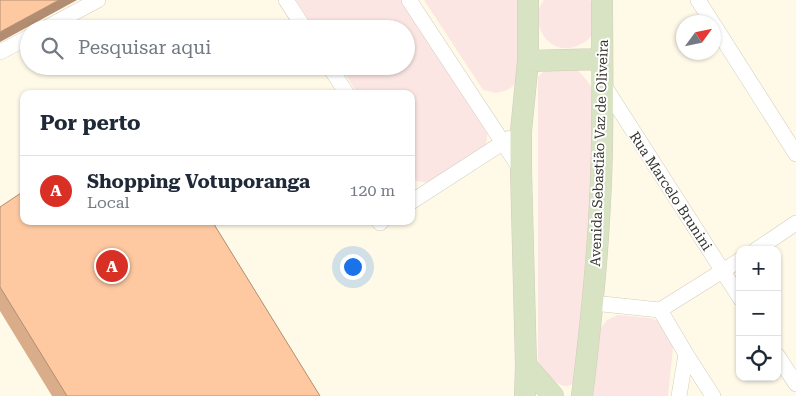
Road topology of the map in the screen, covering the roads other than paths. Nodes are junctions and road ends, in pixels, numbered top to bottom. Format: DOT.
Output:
graph roads {
  1 [pos="98,0"];
  2 [pos="286,0"];
  3 [pos="409,0"];
  4 [pos="528,0"];
  5 [pos="602,0"];
  6 [pos="698,0"];
  7 [pos="707,15"];
  8 [pos="61,20"];
  9 [pos="298,20"];
  10 [pos="721,37"];
  11 [pos="20,42"];
  12 [pos="0,52"];
  13 [pos="602,59"];
  14 [pos="528,61"];
  15 [pos="335,75"];
  16 [pos="602,83"];
  17 [pos="345,90"];
  18 [pos="521,131"];
  19 [pos="503,142"];
  20 [pos="796,154"];
  21 [pos="521,170"];
  22 [pos="415,196"];
  23 [pos="796,223"];
  24 [pos="762,246"];
  25 [pos="736,263"];
  26 [pos="723,271"];
  27 [pos="736,292"];
  28 [pos="593,303"];
  29 [pos="660,310"];
  30 [pos="686,354"];
  31 [pos="781,361"];
  32 [pos="526,365"];
  33 [pos="796,384"];
  34 [pos="525,396"];
  35 [pos="553,396"];
  36 [pos="582,396"];
  37 [pos="679,396"];
  38 [pos="713,396"];
  1 -- 8 [label="street"];
  2 -- 9 [label="street"];
  3 -- 19 [label="street"];
  4 -- 14 [label="street"];
  5 -- 13 [label="street, Avenida Sebastião Vaz de Oliveira"];
  6 -- 7 [label="street"];
  10 -- 20 [label="street"];
  11 -- 12 [label="street"];
  13 -- 14 [label="street"];
  13 -- 16 [label="street, Avenida Sebastião Vaz de Oliveira"];
  14 -- 18 [label="street"];
  15 -- 17 [label="street"];
  16 -- 26 [label="street, Rua Marcelo Brunini"];
  16 -- 28 [label="street, Avenida Sebastião Vaz de Oliveira"];
  18 -- 19 [label="street"];
  18 -- 21 [label="street"];
  19 -- 21 [label="street"];
  19 -- 22 [label="street"];
  21 -- 32 [label="street"];
  23 -- 24 [label="street"];
  25 -- 26 [label="street"];
  26 -- 27 [label="street, Rua Marcelo Brunini"];
  26 -- 29 [label="street"];
  28 -- 29 [label="street"];
  28 -- 36 [label="street, Avenida Sebastião Vaz de Oliveira"];
  29 -- 30 [label="street"];
  30 -- 37 [label="street"];
  30 -- 38 [label="street"];
  31 -- 33 [label="street"];
  32 -- 34 [label="street"];
  32 -- 35 [label="street"];
}
